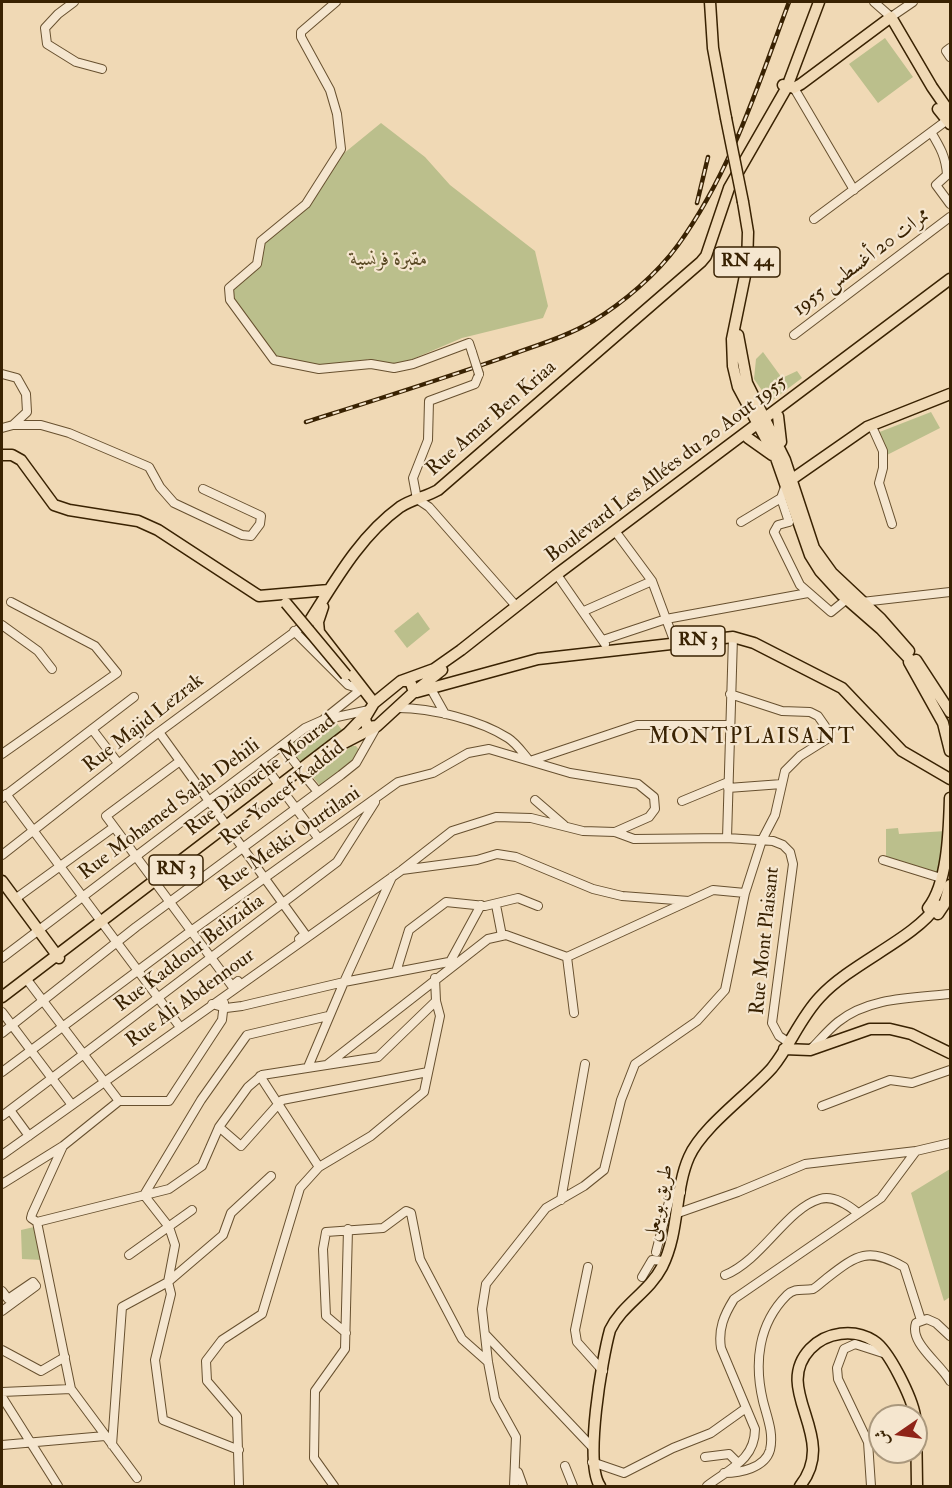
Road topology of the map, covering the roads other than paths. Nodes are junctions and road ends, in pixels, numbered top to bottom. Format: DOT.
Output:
graph roads {
  1 [pos="74,2"];
  2 [pos="336,2"];
  3 [pos="710,2"];
  4 [pos="814,2"];
  5 [pos="819,2"];
  6 [pos="874,2"];
  7 [pos="913,2"];
  8 [pos="888,19"];
  9 [pos="951,48"];
  10 [pos="951,57"];
  11 [pos="102,69"];
  12 [pos="788,87"];
  13 [pos="950,119"];
  14 [pos="931,132"];
  15 [pos="854,190"];
  16 [pos="951,204"];
  17 [pos="718,217"];
  18 [pos="951,217"];
  19 [pos="814,219"];
  20 [pos="951,279"];
  21 [pos="951,286"];
  22 [pos="794,335"];
  23 [pos="2,374"];
  24 [pos="951,394"];
  25 [pos="951,401"];
  26 [pos="753,407"];
  27 [pos="777,413"];
  28 [pos="13,425"];
  29 [pos="759,427"];
  30 [pos="2,428"];
  31 [pos="874,431"];
  32 [pos="835,453"];
  33 [pos="2,455"];
  34 [pos="781,459"];
  35 [pos="787,487"];
  36 [pos="203,489"];
  37 [pos="431,494"];
  38 [pos="417,499"];
  39 [pos="429,507"];
  40 [pos="741,522"];
  41 [pos="892,524"];
  42 [pos="618,535"];
  43 [pos="560,579"];
  44 [pos="652,581"];
  45 [pos="329,590"];
  46 [pos="951,592"];
  47 [pos="808,594"];
  48 [pos="272,597"];
  49 [pos="847,598"];
  50 [pos="12,602"];
  51 [pos="862,602"];
  52 [pos="516,606"];
  53 [pos="584,611"];
  54 [pos="666,620"];
  55 [pos="309,622"];
  56 [pos="2,625"];
  57 [pos="294,631"];
  58 [pos="733,637"];
  59 [pos="675,644"];
  60 [pos="606,645"];
  61 [pos="909,657"];
  62 [pos="52,669"];
  63 [pos="406,681"];
  64 [pos="428,686"];
  65 [pos="352,687"];
  66 [pos="730,694"];
  67 [pos="134,697"];
  68 [pos="371,708"];
  69 [pos="399,708"];
  70 [pos="951,712"];
  71 [pos="445,714"];
  72 [pos="323,720"];
  73 [pos="729,725"];
  74 [pos="376,727"];
  75 [pos="92,729"];
  76 [pos="159,732"];
  77 [pos="282,746"];
  78 [pos="951,751"];
  79 [pos="2,754"];
  80 [pos="180,761"];
  81 [pos="530,761"];
  82 [pos="262,762"];
  83 [pos="118,764"];
  84 [pos="926,766"];
  85 [pos="302,771"];
  86 [pos="951,772"];
  87 [pos="951,778"];
  88 [pos="782,784"];
  89 [pos="728,785"];
  90 [pos="281,788"];
  91 [pos="318,792"];
  92 [pos="4,796"];
  93 [pos="951,798"];
  94 [pos="377,799"];
  95 [pos="535,800"];
  96 [pos="682,801"];
  97 [pos="210,802"];
  98 [pos="296,808"];
  99 [pos="114,827"];
  100 [pos="228,827"];
  101 [pos="567,828"];
  102 [pos="34,830"];
  103 [pos="615,832"];
  104 [pos="319,838"];
  105 [pos="727,838"];
  106 [pos="762,840"];
  107 [pos="243,848"];
  108 [pos="2,855"];
  109 [pos="136,857"];
  110 [pos="883,860"];
  111 [pos="60,866"];
  112 [pos="402,870"];
  113 [pos="264,877"];
  114 [pos="392,877"];
  115 [pos="941,878"];
  116 [pos="2,881"];
  117 [pos="155,883"];
  118 [pos="951,885"];
  119 [pos="745,893"];
  120 [pos="83,897"];
  121 [pos="15,899"];
  122 [pos="689,901"];
  123 [pos="170,902"];
  124 [pos="283,904"];
  125 [pos="496,905"];
  126 [pos="937,905"];
  127 [pos="481,906"];
  128 [pos="537,906"];
  129 [pos="102,923"];
  130 [pos="917,925"];
  131 [pos="38,931"];
  132 [pos="191,931"];
  133 [pos="502,936"];
  134 [pos="117,942"];
  135 [pos="58,956"];
  136 [pos="567,957"];
  137 [pos="2,958"];
  138 [pos="212,959"];
  139 [pos="274,959"];
  140 [pos="454,961"];
  141 [pos="138,970"];
  142 [pos="396,972"];
  143 [pos="435,978"];
  144 [pos="28,981"];
  145 [pos="344,982"];
  146 [pos="951,994"];
  147 [pos="222,997"];
  148 [pos="2,999"];
  149 [pos="159,999"];
  150 [pos="44,1001"];
  151 [pos="436,1001"];
  152 [pos="212,1004"];
  153 [pos="226,1008"];
  154 [pos="2,1011"];
  155 [pos="574,1013"];
  156 [pos="328,1016"];
  157 [pos="12,1025"];
  158 [pos="63,1026"];
  159 [pos="180,1027"];
  160 [pos="2,1033"];
  161 [pos="786,1046"];
  162 [pos="30,1050"];
  163 [pos="810,1050"];
  164 [pos="951,1053"];
  165 [pos="84,1054"];
  166 [pos="585,1064"];
  167 [pos="327,1065"];
  168 [pos="308,1067"];
  169 [pos="951,1070"];
  170 [pos="2,1072"];
  171 [pos="428,1072"];
  172 [pos="260,1077"];
  173 [pos="52,1080"];
  174 [pos="104,1082"];
  175 [pos="119,1101"];
  176 [pos="278,1104"];
  177 [pos="72,1106"];
  178 [pos="822,1106"];
  179 [pos="10,1110"];
  180 [pos="2,1116"];
  181 [pos="219,1127"];
  182 [pos="28,1136"];
  183 [pos="951,1143"];
  184 [pos="63,1146"];
  185 [pos="916,1150"];
  186 [pos="2,1155"];
  187 [pos="319,1167"];
  188 [pos="271,1176"];
  189 [pos="2,1184"];
  190 [pos="681,1192"];
  191 [pos="144,1195"];
  192 [pos="561,1200"];
  193 [pos="192,1210"];
  194 [pos="678,1213"];
  195 [pos="858,1213"];
  196 [pos="34,1220"];
  197 [pos="169,1227"];
  198 [pos="348,1229"];
  199 [pos="656,1252"];
  200 [pos="129,1255"];
  201 [pos="664,1261"];
  202 [pos="588,1267"];
  203 [pos="725,1275"];
  204 [pos="642,1277"];
  205 [pos="168,1282"];
  206 [pos="2,1291"];
  207 [pos="2,1311"];
  208 [pos="921,1320"];
  209 [pos="346,1333"];
  210 [pos="485,1334"];
  211 [pos="951,1336"];
  212 [pos="2,1350"];
  213 [pos="886,1354"];
  214 [pos="65,1358"];
  215 [pos="488,1362"];
  216 [pos="603,1371"];
  217 [pos="951,1381"];
  218 [pos="71,1389"];
  219 [pos="2,1392"];
  220 [pos="2,1397"];
  221 [pos="912,1404"];
  222 [pos="746,1408"];
  223 [pos="105,1436"];
  224 [pos="31,1443"];
  225 [pos="2,1445"];
  226 [pos="112,1445"];
  227 [pos="593,1448"];
  228 [pos="239,1450"];
  229 [pos="705,1457"];
  230 [pos="592,1462"];
  231 [pos="738,1462"];
  232 [pos="917,1464"];
  233 [pos="516,1466"];
  234 [pos="565,1466"];
  235 [pos="724,1473"];
  236 [pos="137,1478"];
  237 [pos="57,1486"];
  238 [pos="239,1486"];
  239 [pos="334,1486"];
  240 [pos="514,1486"];
  241 [pos="523,1486"];
  242 [pos="573,1486"];
  243 [pos="600,1486"];
  244 [pos="707,1486"];
  245 [pos="800,1486"];
  246 [pos="871,1486"];
  247 [pos="917,1486"];
  1 -- 11 [label="street"];
  2 -- 38 [label="street, bridge"];
  3 -- 26 [label="main road, RN 44, bridge"];
  4 -- 12 [label="main road"];
  5 -- 12 [label="main road"];
  6 -- 8 [label="street"];
  7 -- 8 [label="street"];
  8 -- 12 [label="main road"];
  8 -- 13 [label="main road"];
  9 -- 10 [label="street"];
  12 -- 15 [label="street"];
  12 -- 17 [label="main road, Rue Amar Ben Kriaa"];
  13 -- 14 [label="street"];
  14 -- 15 [label="street"];
  14 -- 16 [label="street"];
  15 -- 19 [label="street"];
  17 -- 37 [label="main road, Rue Amar Ben Kriaa"];
  17 -- 38 [label="main road, Rue Amar Ben Kriaa"];
  18 -- 22 [label="street, ممرات 20 أغسطس 1955"];
  20 -- 27 [label="main road, Boulevard Les Allées du 20 Aout 1955"];
  21 -- 27 [label="main road, Boulevard Les Allées du 20 Aout 1955"];
  23 -- 28 [label="street"];
  24 -- 32 [label="main road"];
  25 -- 31 [label="main road"];
  26 -- 27 [label="main road"];
  26 -- 29 [label="main road"];
  26 -- 29 [label="main road"];
  27 -- 29 [label="main road, Boulevard Les Allées du 20 Aout 1955"];
  27 -- 34 [label="main road"];
  28 -- 30 [label="street"];
  28 -- 36 [label="street"];
  29 -- 34 [label="main road"];
  29 -- 34 [label="main road"];
  29 -- 42 [label="main road, Boulevard Les Allées du 20 Aout 1955"];
  29 -- 52 [label="main road, Boulevard Les Allées du 20 Aout 1955"];
  31 -- 32 [label="main road"];
  31 -- 41 [label="street"];
  32 -- 35 [label="main road"];
  33 -- 48 [label="main road"];
  34 -- 35 [label="main road"];
  35 -- 40 [label="street"];
  35 -- 47 [label="street"];
  35 -- 49 [label="main road"];
  35 -- 51 [label="main road"];
  37 -- 38 [label="main road, Rue Amar Ben Kriaa"];
  37 -- 39 [label="street"];
  38 -- 39 [label="street"];
  38 -- 45 [label="main road"];
  39 -- 52 [label="street"];
  42 -- 43 [label="main road, Boulevard Les Allées du 20 Aout 1955"];
  42 -- 44 [label="street"];
  43 -- 53 [label="street"];
  43 -- 64 [label="main road, Boulevard Les Allées du 20 Aout 1955"];
  44 -- 53 [label="street"];
  44 -- 54 [label="street"];
  45 -- 48 [label="main road"];
  45 -- 55 [label="main road"];
  45 -- 68 [label="main road"];
  46 -- 51 [label="street"];
  47 -- 49 [label="street"];
  47 -- 54 [label="street"];
  48 -- 65 [label="main road, bridge"];
  49 -- 61 [label="main road"];
  50 -- 79 [label="street"];
  51 -- 61 [label="main road"];
  52 -- 63 [label="main road, Boulevard Les Allées du 20 Aout 1955"];
  53 -- 60 [label="street"];
  54 -- 59 [label="street"];
  54 -- 60 [label="street"];
  55 -- 57 [label="street, Rue Majid Lezrak"];
  56 -- 62 [label="street"];
  57 -- 65 [label="street"];
  57 -- 76 [label="street, Rue Majid Lezrak"];
  58 -- 59 [label="main road, RN 3"];
  58 -- 66 [label="street"];
  58 -- 84 [label="main road, RN 3"];
  59 -- 60 [label="main road, RN 3"];
  60 -- 64 [label="main road, RN 3"];
  61 -- 70 [label="main road"];
  61 -- 78 [label="main road"];
  63 -- 64 [label="main road"];
  63 -- 68 [label="main road, Rue Didouche Mourad"];
  64 -- 69 [label="main road, Boulevard Les Allées du 20 Aout 1955"];
  64 -- 71 [label="street"];
  65 -- 68 [label="main road"];
  65 -- 72 [label="street"];
  66 -- 73 [label="street"];
  66 -- 88 [label="street"];
  67 -- 75 [label="street"];
  68 -- 72 [label="street, Rue Mohamed Salah Dehili"];
  68 -- 74 [label="main road"];
  68 -- 85 [label="main road, Rue Didouche Mourad / RN 3"];
  69 -- 71 [label="street"];
  69 -- 74 [label="main road, Rue Didouche Mourad"];
  71 -- 81 [label="street"];
  72 -- 77 [label="street, Rue Mohamed Salah Dehili"];
  73 -- 81 [label="street"];
  73 -- 89 [label="street"];
  74 -- 85 [label="main road, Rue Didouche Mourad / RN 3"];
  74 -- 91 [label="street, Rue Youcef Kaddid"];
  75 -- 83 [label="street"];
  75 -- 92 [label="street"];
  76 -- 80 [label="street"];
  76 -- 83 [label="street, Rue Majid Lezrak"];
  77 -- 82 [label="street, Rue Mohamed Salah Dehili"];
  77 -- 85 [label="street"];
  80 -- 97 [label="street"];
  80 -- 99 [label="street"];
  81 -- 94 [label="street, Rue Mekki Ourtilani"];
  81 -- 103 [label="street, Rue Mekki Ourtilani"];
  82 -- 90 [label="street"];
  82 -- 97 [label="street, Rue Mohamed Salah Dehili"];
  83 -- 102 [label="street, Rue Majid Lezrak"];
  84 -- 86 [label="main road, RN 3"];
  84 -- 87 [label="main road, RN 3"];
  85 -- 90 [label="main road, Rue Didouche Mourad / RN 3"];
  85 -- 91 [label="street"];
  88 -- 89 [label="street"];
  88 -- 106 [label="street"];
  89 -- 96 [label="street"];
  89 -- 105 [label="street"];
  90 -- 98 [label="street"];
  90 -- 100 [label="main road, Rue Didouche Mourad / RN 3"];
  91 -- 98 [label="street, Rue Youcef Kaddid"];
  92 -- 102 [label="street"];
  93 -- 115 [label="main road"];
  94 -- 104 [label="street, Rue Mekki Ourtilani"];
  94 -- 124 [label="street, Rue Kaddour Belizidia"];
  95 -- 101 [label="street"];
  97 -- 100 [label="street"];
  97 -- 109 [label="street, Rue Mohamed Salah Dehili"];
  98 -- 104 [label="street"];
  98 -- 107 [label="street, Rue Youcef Kaddid"];
  99 -- 109 [label="street"];
  99 -- 111 [label="street"];
  100 -- 107 [label="street"];
  100 -- 117 [label="main road, Rue Didouche Mourad / RN 3"];
  101 -- 103 [label="street, Rue Mont Plaisant"];
  101 -- 112 [label="street, Rue Mont Plaisant"];
  102 -- 108 [label="street, Rue Majid Lezrak"];
  102 -- 111 [label="street"];
  103 -- 105 [label="street, Rue Mont Plaisant"];
  104 -- 113 [label="street, Rue Mekki Ourtilani"];
  105 -- 106 [label="street, Rue Mont Plaisant"];
  106 -- 119 [label="street"];
  106 -- 161 [label="street, Rue Mont Plaisant"];
  107 -- 113 [label="street"];
  107 -- 123 [label="street, Rue Youcef Kaddid"];
  109 -- 117 [label="street"];
  109 -- 120 [label="street, Rue Mohamed Salah Dehili"];
  110 -- 115 [label="street"];
  111 -- 120 [label="street"];
  111 -- 121 [label="street"];
  112 -- 114 [label="street, Rue Ali Abdennour"];
  112 -- 122 [label="street"];
  113 -- 124 [label="street"];
  113 -- 132 [label="street, Rue Mekki Ourtilani"];
  114 -- 139 [label="street, Rue Ali Abdennour"];
  114 -- 145 [label="street"];
  115 -- 130 [label="main road"];
  116 -- 121 [label="main road"];
  117 -- 123 [label="street"];
  117 -- 129 [label="main road, Rue Didouche Mourad / RN 3"];
  118 -- 130 [label="main road"];
  119 -- 122 [label="street"];
  119 -- 192 [label="street"];
  120 -- 129 [label="street"];
  120 -- 131 [label="street, Rue Mohamed Salah Dehili"];
  121 -- 131 [label="main road"];
  122 -- 136 [label="street"];
  123 -- 132 [label="street"];
  123 -- 134 [label="street, Rue Youcef Kaddid"];
  124 -- 138 [label="street, Rue Kaddour Belizidia"];
  124 -- 139 [label="street"];
  125 -- 127 [label="street"];
  125 -- 128 [label="street"];
  125 -- 133 [label="street"];
  126 -- 130 [label="main road"];
  127 -- 140 [label="street"];
  127 -- 142 [label="street"];
  129 -- 134 [label="street"];
  129 -- 135 [label="main road, Rue Didouche Mourad / RN 3"];
  130 -- 161 [label="main road, طريق بويعلى"];
  131 -- 135 [label="main road"];
  131 -- 137 [label="street, Rue Mohamed Salah Dehili"];
  132 -- 138 [label="street"];
  132 -- 141 [label="street, Rue Mekki Ourtilani"];
  133 -- 136 [label="street"];
  133 -- 140 [label="street"];
  134 -- 141 [label="street"];
  134 -- 150 [label="street, Rue Youcef Kaddid"];
  135 -- 144 [label="main road, Rue Didouche Mourad / RN 3"];
  135 -- 148 [label="main road, Rue Didouche Mourad / RN 3"];
  136 -- 155 [label="street"];
  138 -- 139 [label="street"];
  138 -- 149 [label="street, Rue Kaddour Belizidia"];
  139 -- 147 [label="street, Rue Ali Abdennour"];
  140 -- 142 [label="street"];
  140 -- 143 [label="street"];
  141 -- 149 [label="street"];
  141 -- 158 [label="street, Rue Mekki Ourtilani"];
  142 -- 145 [label="street"];
  143 -- 151 [label="street"];
  143 -- 167 [label="street"];
  144 -- 148 [label="main road, Rue Didouche Mourad / RN 3"];
  144 -- 150 [label="street"];
  145 -- 153 [label="street"];
  145 -- 156 [label="street"];
  146 -- 163 [label="street"];
  147 -- 152 [label="street, Rue Ali Abdennour"];
  147 -- 153 [label="street"];
  149 -- 159 [label="street"];
  149 -- 165 [label="street, Rue Kaddour Belizidia"];
  150 -- 157 [label="street, Rue Youcef Kaddid"];
  150 -- 158 [label="street"];
  151 -- 167 [label="street"];
  151 -- 171 [label="street"];
  152 -- 153 [label="street"];
  152 -- 159 [label="street, Rue Ali Abdennour"];
  153 -- 175 [label="street"];
  154 -- 157 [label="street"];
  156 -- 168 [label="street"];
  156 -- 191 [label="street"];
  157 -- 160 [label="street, Rue Youcef Kaddid"];
  157 -- 162 [label="street"];
  158 -- 162 [label="street, Rue Mekki Ourtilani"];
  158 -- 165 [label="street"];
  159 -- 174 [label="street, Rue Ali Abdennour"];
  161 -- 163 [label="main road"];
  161 -- 190 [label="main road, طريق بويعلى"];
  162 -- 170 [label="street, Rue Mekki Ourtilani"];
  162 -- 173 [label="street"];
  163 -- 164 [label="main road"];
  165 -- 173 [label="street, Rue Kaddour Belizidia"];
  165 -- 174 [label="street"];
  166 -- 192 [label="street"];
  167 -- 168 [label="street"];
  168 -- 172 [label="street"];
  169 -- 178 [label="street"];
  171 -- 176 [label="street"];
  171 -- 187 [label="street"];
  172 -- 176 [label="street"];
  172 -- 181 [label="street"];
  173 -- 177 [label="street"];
  173 -- 179 [label="street, Rue Kaddour Belizidia"];
  174 -- 175 [label="street"];
  174 -- 177 [label="street, Rue Ali Abdennour"];
  175 -- 184 [label="street"];
  176 -- 181 [label="street"];
  176 -- 187 [label="street"];
  177 -- 182 [label="street, Rue Ali Abdennour"];
  179 -- 180 [label="street, Rue Kaddour Belizidia"];
  179 -- 182 [label="street"];
  181 -- 191 [label="street"];
  182 -- 186 [label="street, Rue Ali Abdennour"];
  183 -- 185 [label="street"];
  184 -- 189 [label="street"];
  184 -- 196 [label="street"];
  185 -- 194 [label="street"];
  185 -- 195 [label="street"];
  187 -- 228 [label="street"];
  188 -- 205 [label="street"];
  190 -- 194 [label="main road, طريق بويعلى"];
  190 -- 199 [label="street"];
  191 -- 196 [label="street"];
  191 -- 197 [label="street"];
  192 -- 210 [label="street"];
  193 -- 197 [label="street"];
  194 -- 201 [label="main road, طريق بويعلى"];
  195 -- 203 [label="street"];
  195 -- 222 [label="street"];
  196 -- 214 [label="street"];
  197 -- 200 [label="street"];
  197 -- 205 [label="street"];
  198 -- 209 [label="street"];
  198 -- 209 [label="street"];
  198 -- 215 [label="street"];
  201 -- 204 [label="street"];
  201 -- 216 [label="main road, طريق بويعلى"];
  202 -- 216 [label="street"];
  205 -- 226 [label="street"];
  205 -- 228 [label="street"];
  206 -- 207 [label="street"];
  208 -- 211 [label="street"];
  208 -- 217 [label="street"];
  208 -- 235 [label="street"];
  209 -- 239 [label="street"];
  210 -- 215 [label="street"];
  210 -- 227 [label="street"];
  212 -- 214 [label="street"];
  213 -- 221 [label="main road"];
  213 -- 245 [label="main road"];
  213 -- 246 [label="street"];
  214 -- 218 [label="street"];
  215 -- 233 [label="street"];
  216 -- 227 [label="main road, طريق بويعلى"];
  218 -- 219 [label="street"];
  218 -- 223 [label="street"];
  220 -- 224 [label="street"];
  222 -- 230 [label="street"];
  222 -- 231 [label="street"];
  223 -- 224 [label="street"];
  223 -- 226 [label="street"];
  224 -- 225 [label="street"];
  224 -- 237 [label="street"];
  226 -- 236 [label="street"];
  227 -- 230 [label="main road, طريق بويعلى"];
  228 -- 238 [label="street"];
  229 -- 231 [label="street"];
  230 -- 243 [label="main road, طريق بويعلى"];
  231 -- 235 [label="street"];
  232 -- 247 [label="main road"];
  233 -- 240 [label="street"];
  233 -- 241 [label="street"];
  234 -- 242 [label="street"];
  235 -- 244 [label="street"];
}
